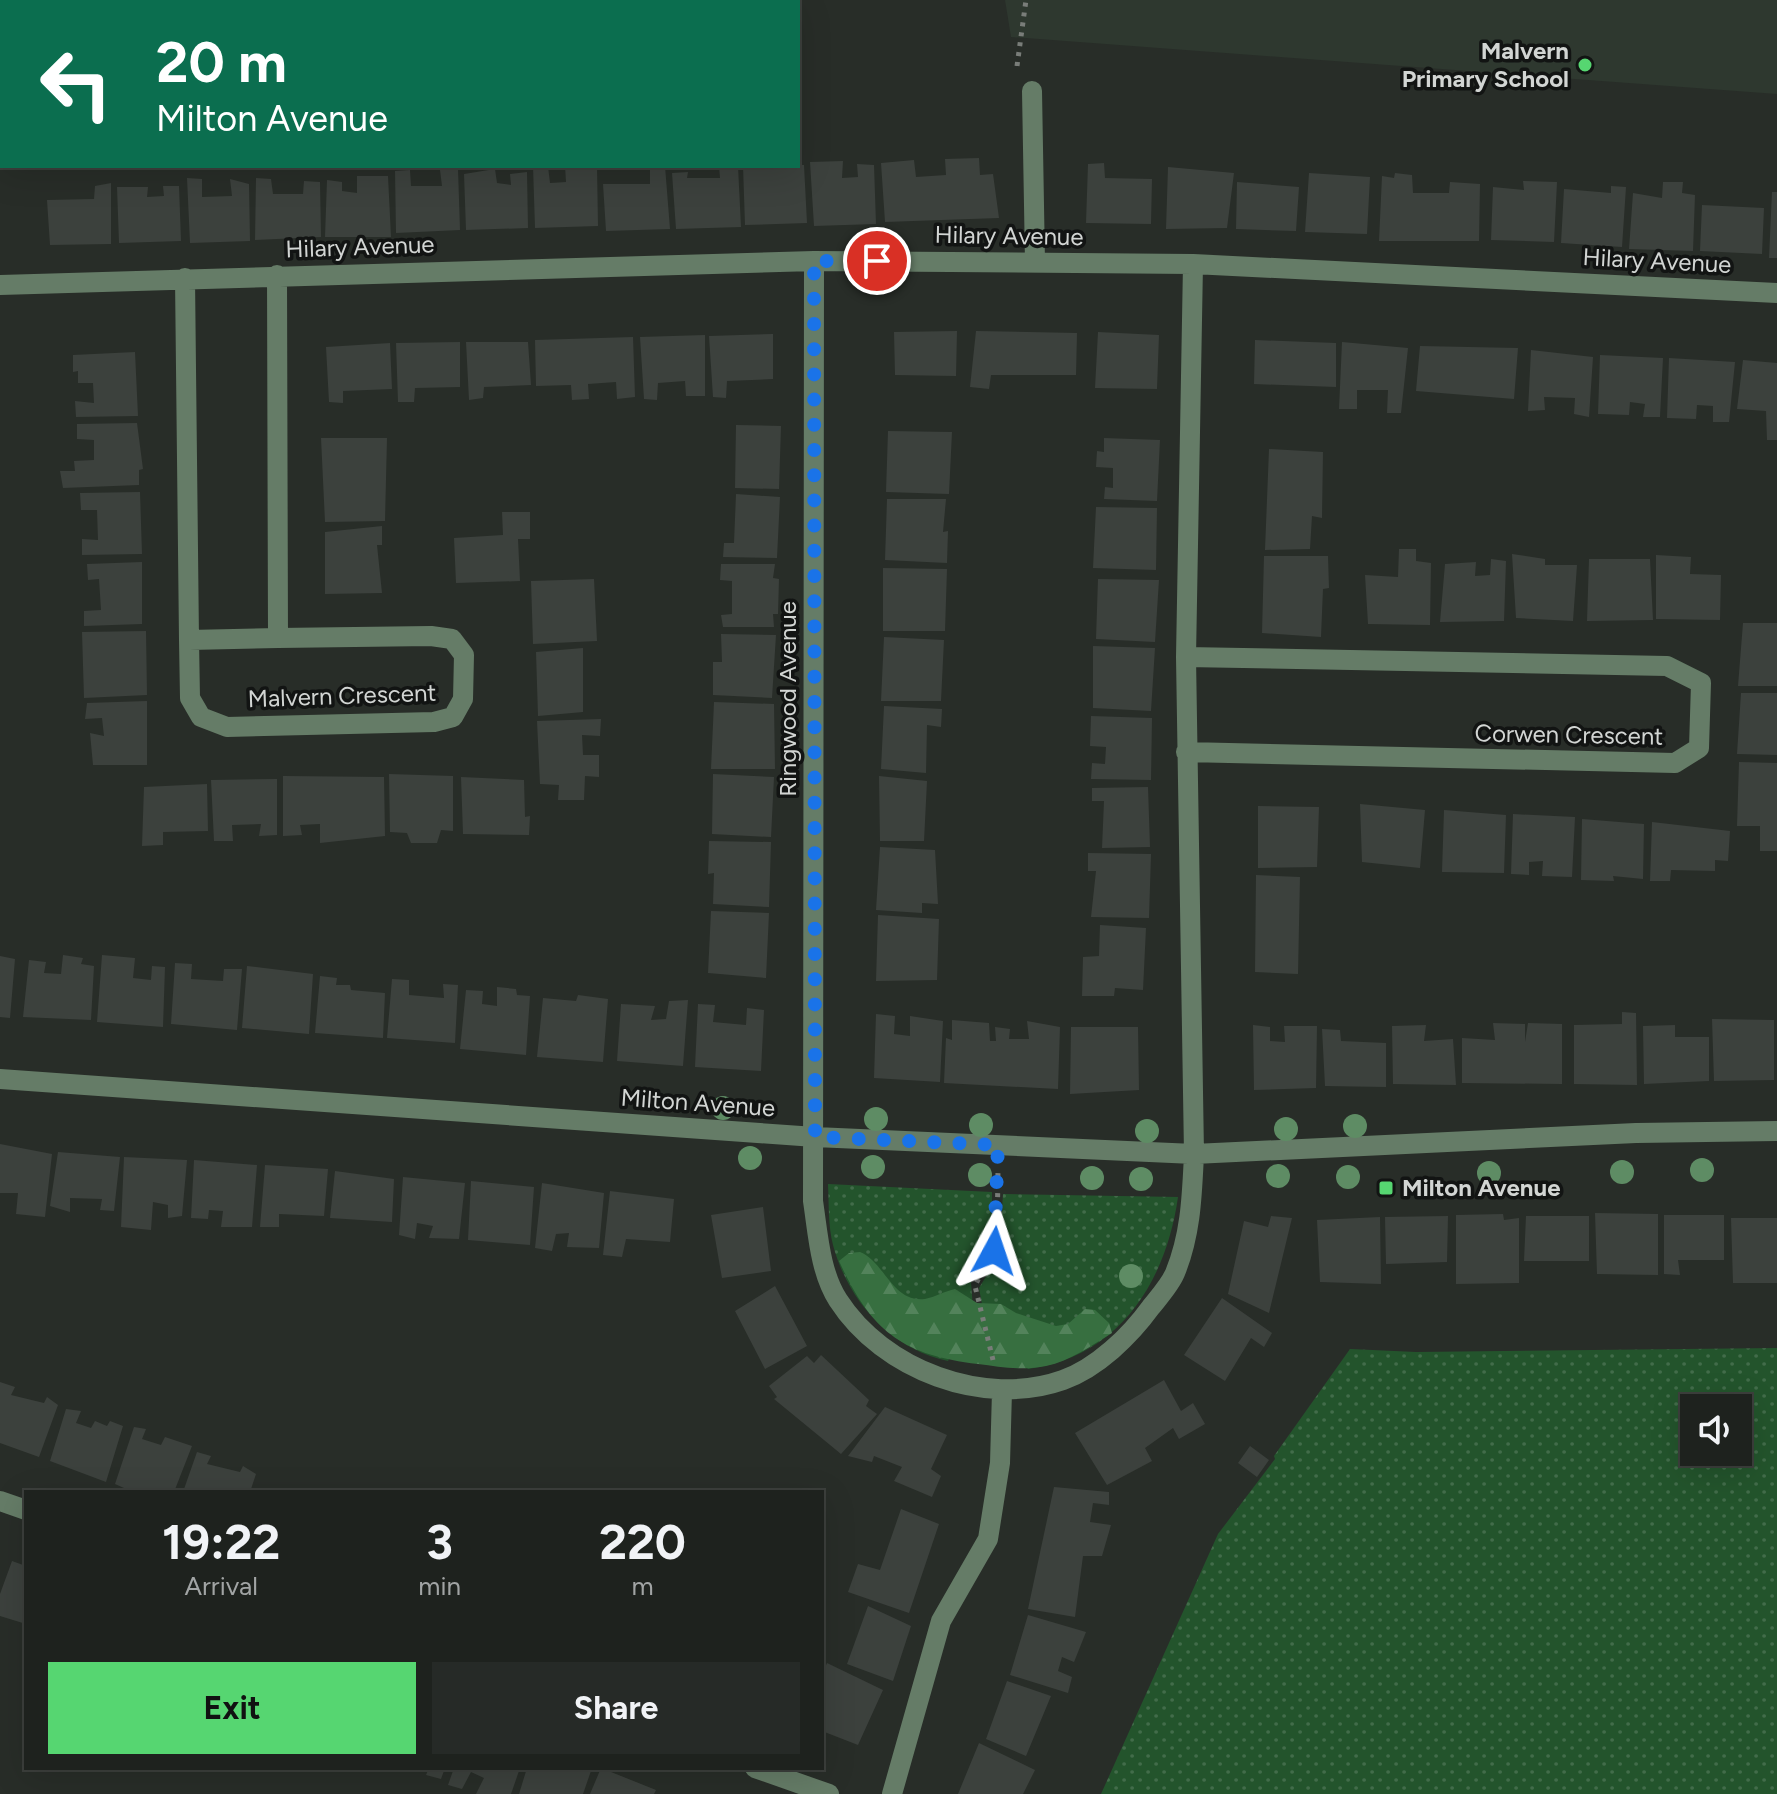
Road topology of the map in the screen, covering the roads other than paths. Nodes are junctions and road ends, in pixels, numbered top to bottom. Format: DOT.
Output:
graph roads {
  1 [pos="1032,91"];
  2 [pos="814,261"];
  3 [pos="1035,262"];
  4 [pos="1193,264"];
  5 [pos="277,275"];
  6 [pos="185,278"];
  7 [pos="0,285"];
  8 [pos="1777,293"];
  9 [pos="278,638"];
  10 [pos="189,640"];
  11 [pos="1186,657"];
  12 [pos="1186,752"];
  13 [pos="0,1079"];
  14 [pos="1777,1131"];
  15 [pos="815,1137"];
  16 [pos="1194,1154"];
  17 [pos="1002,1391"];
  18 [pos="0,1501"];
  19 [pos="24,1509"];
  20 [pos="761,1770"];
  21 [pos="829,1794"];
  22 [pos="892,1794"];
  1 -- 3 [label="street"];
  2 -- 3 [label="street, Hilary Avenue"];
  2 -- 5 [label="street, Hilary Avenue"];
  2 -- 15 [label="street, Ringwood Avenue"];
  3 -- 4 [label="street, Hilary Avenue"];
  4 -- 8 [label="street, Hilary Avenue"];
  4 -- 11 [label="street"];
  5 -- 6 [label="street, Hilary Avenue"];
  5 -- 9 [label="street"];
  6 -- 7 [label="street, Hilary Avenue"];
  6 -- 10 [label="street, Malvern Crescent"];
  9 -- 10 [label="street, Malvern Crescent"];
  9 -- 10 [label="street, Malvern Crescent"];
  11 -- 12 [label="street"];
  11 -- 12 [label="street, Corwen Crescent"];
  12 -- 16 [label="street"];
  13 -- 15 [label="street, Milton Avenue"];
  14 -- 16 [label="street, Milton Avenue"];
  15 -- 16 [label="street, Milton Avenue"];
  15 -- 17 [label="street, Ringwood Avenue"];
  16 -- 17 [label="street"];
  17 -- 22 [label="street"];
  18 -- 19 [label="street"];
  20 -- 21 [label="street"];
}
